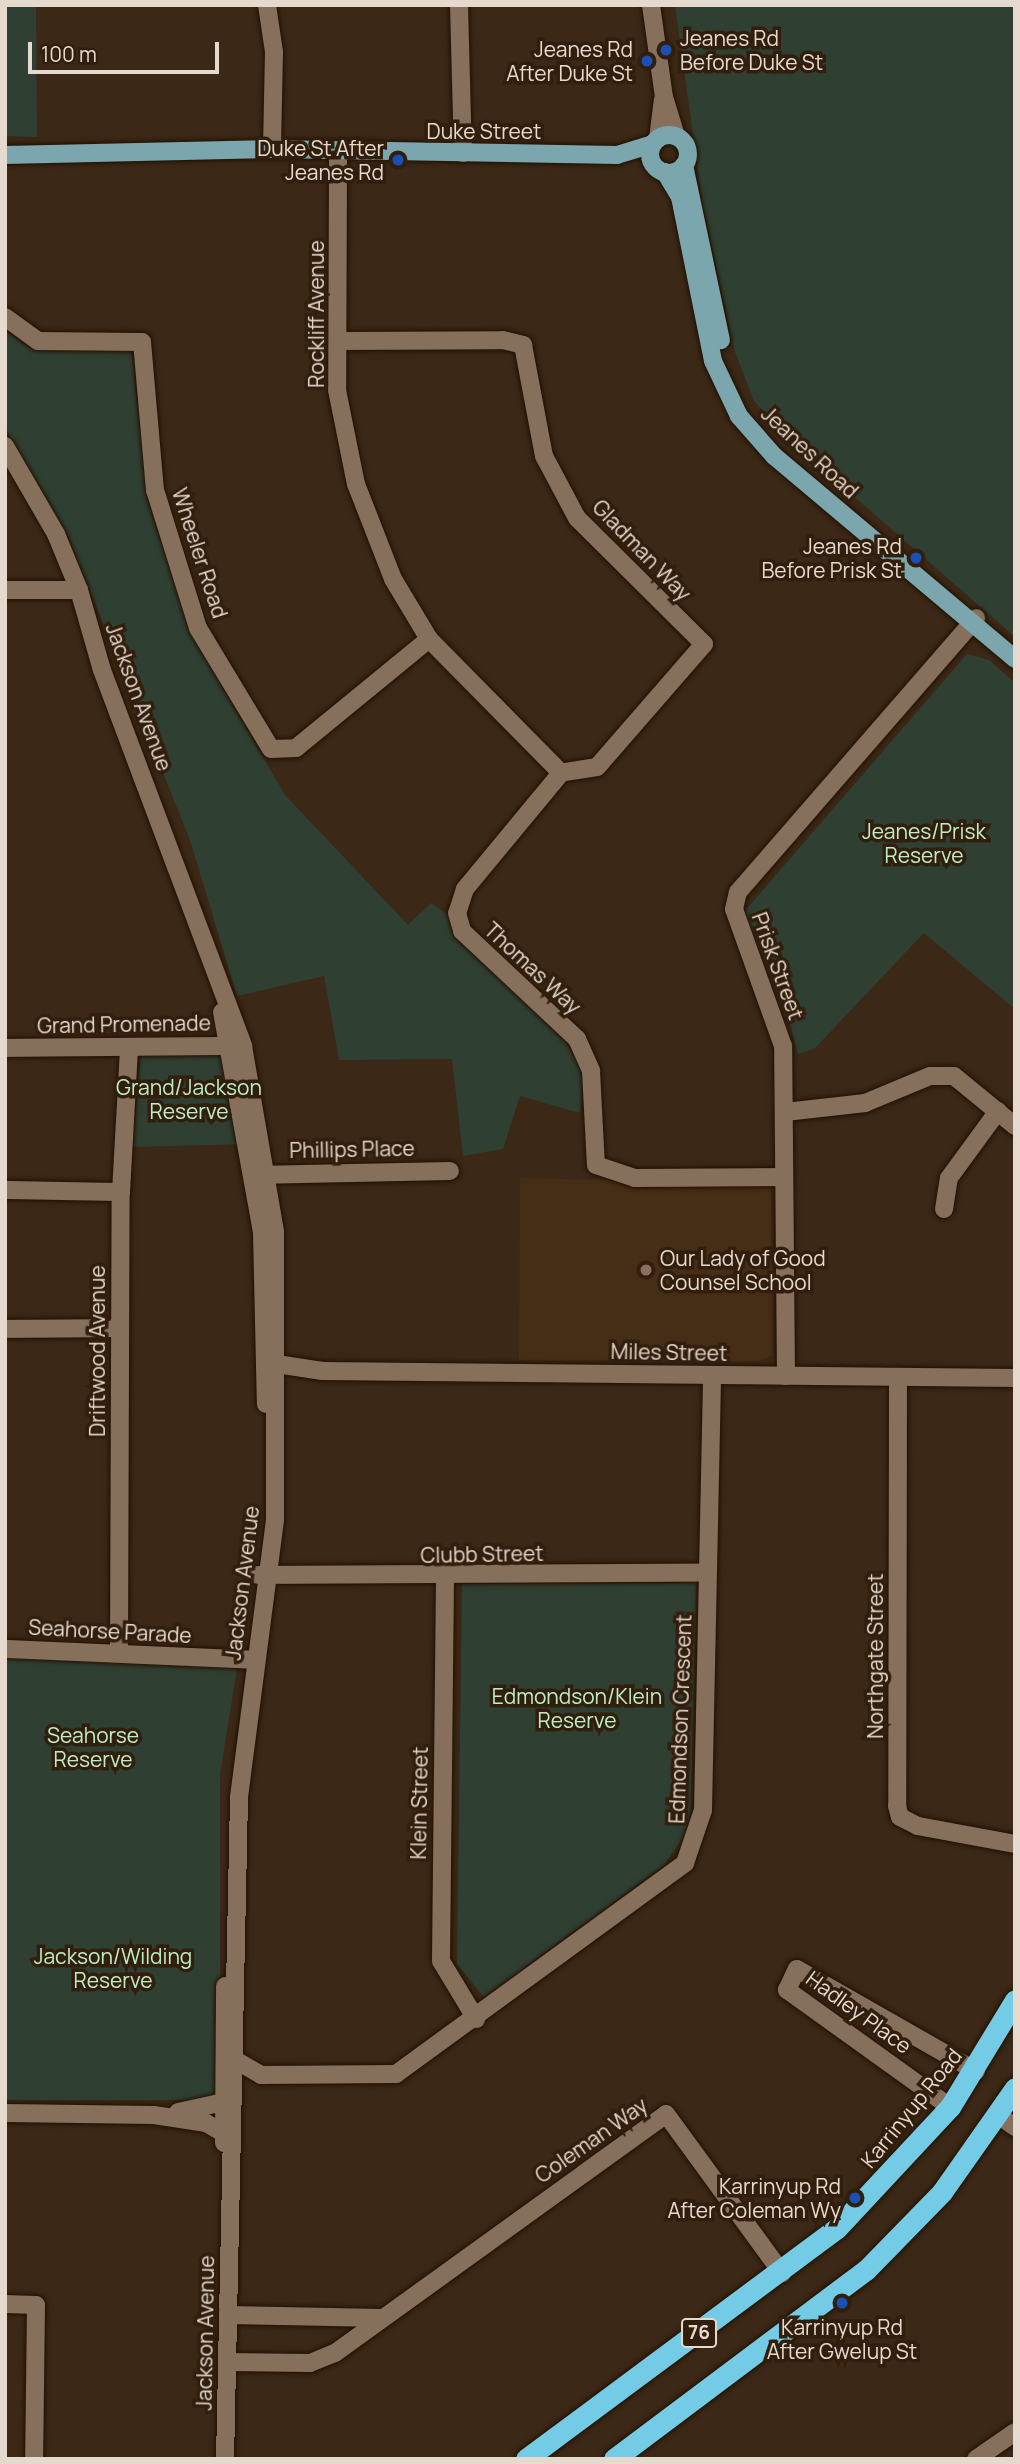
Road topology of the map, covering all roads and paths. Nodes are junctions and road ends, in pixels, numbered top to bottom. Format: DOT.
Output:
graph roads {
  1 [pos="267,5"];
  2 [pos="459,5"];
  3 [pos="651,5"];
  4 [pos="664,97"];
  5 [pos="677,136"];
  6 [pos="655,142"];
  7 [pos="272,149"];
  8 [pos="254,153"];
  9 [pos="463,153"];
  10 [pos="5,155"];
  11 [pos="617,155"];
  12 [pos="344,157"];
  13 [pos="684,165"];
  14 [pos="659,168"];
  15 [pos="5,317"];
  16 [pos="339,341"];
  17 [pos="5,446"];
  18 [pos="5,590"];
  19 [pos="79,590"];
  20 [pos="973,622"];
  21 [pos="429,639"];
  22 [pos="1015,659"];
  23 [pos="561,773"];
  24 [pos="235,1046"];
  25 [pos="5,1048"];
  26 [pos="129,1049"];
  27 [pos="998,1111"];
  28 [pos="785,1112"];
  29 [pos="1015,1126"];
  30 [pos="450,1171"];
  31 [pos="260,1174"];
  32 [pos="783,1177"];
  33 [pos="5,1190"];
  34 [pos="121,1192"];
  35 [pos="944,1209"];
  36 [pos="120,1328"];
  37 [pos="5,1329"];
  38 [pos="273,1371"];
  39 [pos="712,1375"];
  40 [pos="786,1376"];
  41 [pos="898,1377"];
  42 [pos="1015,1378"];
  43 [pos="706,1573"];
  44 [pos="263,1575"];
  45 [pos="445,1578"];
  46 [pos="5,1649"];
  47 [pos="118,1653"];
  48 [pos="250,1660"];
  49 [pos="1015,1844"];
  50 [pos="1015,2000"];
  51 [pos="476,2019"];
  52 [pos="237,2060"];
  53 [pos="976,2071"];
  54 [pos="306,2078"];
  55 [pos="1015,2088"];
  56 [pos="230,2099"];
  57 [pos="950,2107"];
  58 [pos="5,2113"];
  59 [pos="154,2115"];
  60 [pos="1007,2121"];
  61 [pos="223,2133"];
  62 [pos="230,2208"];
  63 [pos="782,2273"];
  64 [pos="5,2304"];
  65 [pos="228,2315"];
  66 [pos="382,2318"];
  67 [pos="227,2362"];
  68 [pos="1015,2432"];
  69 [pos="34,2459"];
  70 [pos="225,2459"];
  71 [pos="526,2459"];
  72 [pos="614,2459"];
  73 [pos="976,2459"];
  1 -- 7 [label="street"];
  2 -- 9 [label="street"];
  3 -- 4 [label="street, Jeanes Road"];
  4 -- 5 [label="street, Jeanes Road"];
  4 -- 6 [label="street, Jeanes Road"];
  5 -- 6 [label="main road"];
  5 -- 13 [label="main road, Jeanes Road"];
  6 -- 11 [label="main road, Duke Street"];
  6 -- 14 [label="main road, Jeanes Road"];
  7 -- 8 [label="main road, Duke Street"];
  7 -- 12 [label="main road, Duke Street"];
  8 -- 10 [label="main road, Duke Street"];
  8 -- 12 [label="main road, Duke Street"];
  9 -- 11 [label="main road, Duke Street"];
  9 -- 12 [label="main road, Duke Street"];
  11 -- 14 [label="main road, Duke Street"];
  12 -- 16 [label="street, Rockliff Avenue"];
  13 -- 14 [label="main road"];
  13 -- 20 [label="main road, Jeanes Road"];
  14 -- 20 [label="main road, Jeanes Road"];
  15 -- 21 [label="street, Wheeler Road"];
  16 -- 21 [label="street, Rockliff Avenue"];
  16 -- 23 [label="street, Gladman Way"];
  17 -- 19 [label="street, Jackson Avenue"];
  18 -- 19 [label="street"];
  19 -- 24 [label="street, Jackson Avenue"];
  20 -- 22 [label="main road, Jeanes Road"];
  20 -- 28 [label="street, Prisk Street"];
  21 -- 23 [label="street, Rockliff Avenue"];
  23 -- 32 [label="street, Thomas Way"];
  24 -- 26 [label="street, Grand Promenade"];
  24 -- 31 [label="street, Jackson Avenue"];
  25 -- 26 [label="street, Grand Promenade"];
  26 -- 34 [label="street, Driftwood Avenue"];
  27 -- 28 [label="street"];
  27 -- 29 [label="street"];
  27 -- 35 [label="street"];
  28 -- 32 [label="street, Prisk Street"];
  30 -- 31 [label="street, Phillips Place"];
  31 -- 38 [label="street, Jackson Avenue"];
  32 -- 40 [label="street, Prisk Street"];
  33 -- 34 [label="street"];
  34 -- 36 [label="street, Driftwood Avenue"];
  36 -- 37 [label="street"];
  36 -- 47 [label="street, Driftwood Avenue"];
  38 -- 39 [label="street, Miles Street"];
  38 -- 44 [label="street, Jackson Avenue"];
  39 -- 40 [label="street, Miles Street"];
  39 -- 43 [label="street, Edmondson Crescent"];
  40 -- 41 [label="street, Miles Street"];
  41 -- 42 [label="street, Miles Street"];
  41 -- 49 [label="street, Northgate Street"];
  43 -- 45 [label="street, Clubb Street"];
  43 -- 51 [label="street, Edmondson Crescent"];
  44 -- 45 [label="street, Clubb Street"];
  44 -- 48 [label="street, Jackson Avenue"];
  45 -- 51 [label="street, Klein Street"];
  46 -- 47 [label="street, Seahorse Parade"];
  47 -- 48 [label="street, Seahorse Parade"];
  48 -- 52 [label="street, Jackson Avenue"];
  48 -- 56 [label="street, Jackson Avenue"];
  50 -- 53 [label="highway, Karrinyup Road / 76"];
  51 -- 54 [label="street, Edmondson Crescent"];
  52 -- 54 [label="street, Edmondson Crescent"];
  52 -- 56 [label="street, Jackson Avenue"];
  53 -- 57 [label="highway, Karrinyup Road / 76"];
  53 -- 57 [label="street, Hadley Place"];
  54 -- 56 [label="street, Edmondson Crescent"];
  55 -- 60 [label="highway, 76"];
  56 -- 59 [label="street, Edmondson Crescent"];
  56 -- 61 [label="street, Jackson Avenue"];
  56 -- 62 [label="street, Jackson Avenue"];
  57 -- 63 [label="highway, Karrinyup Road / 76"];
  58 -- 59 [label="street"];
  59 -- 61 [label="street"];
  60 -- 72 [label="highway, 76"];
  61 -- 62 [label="street, Jackson Avenue"];
  62 -- 65 [label="street, Jackson Avenue"];
  63 -- 66 [label="street, Coleman Way"];
  63 -- 71 [label="highway, Karrinyup Road / 76"];
  64 -- 69 [label="street"];
  65 -- 66 [label="street"];
  65 -- 67 [label="street, Jackson Avenue"];
  66 -- 67 [label="street, Coleman Way"];
  67 -- 70 [label="street, Jackson Avenue"];
  68 -- 73 [label="street"];
}
